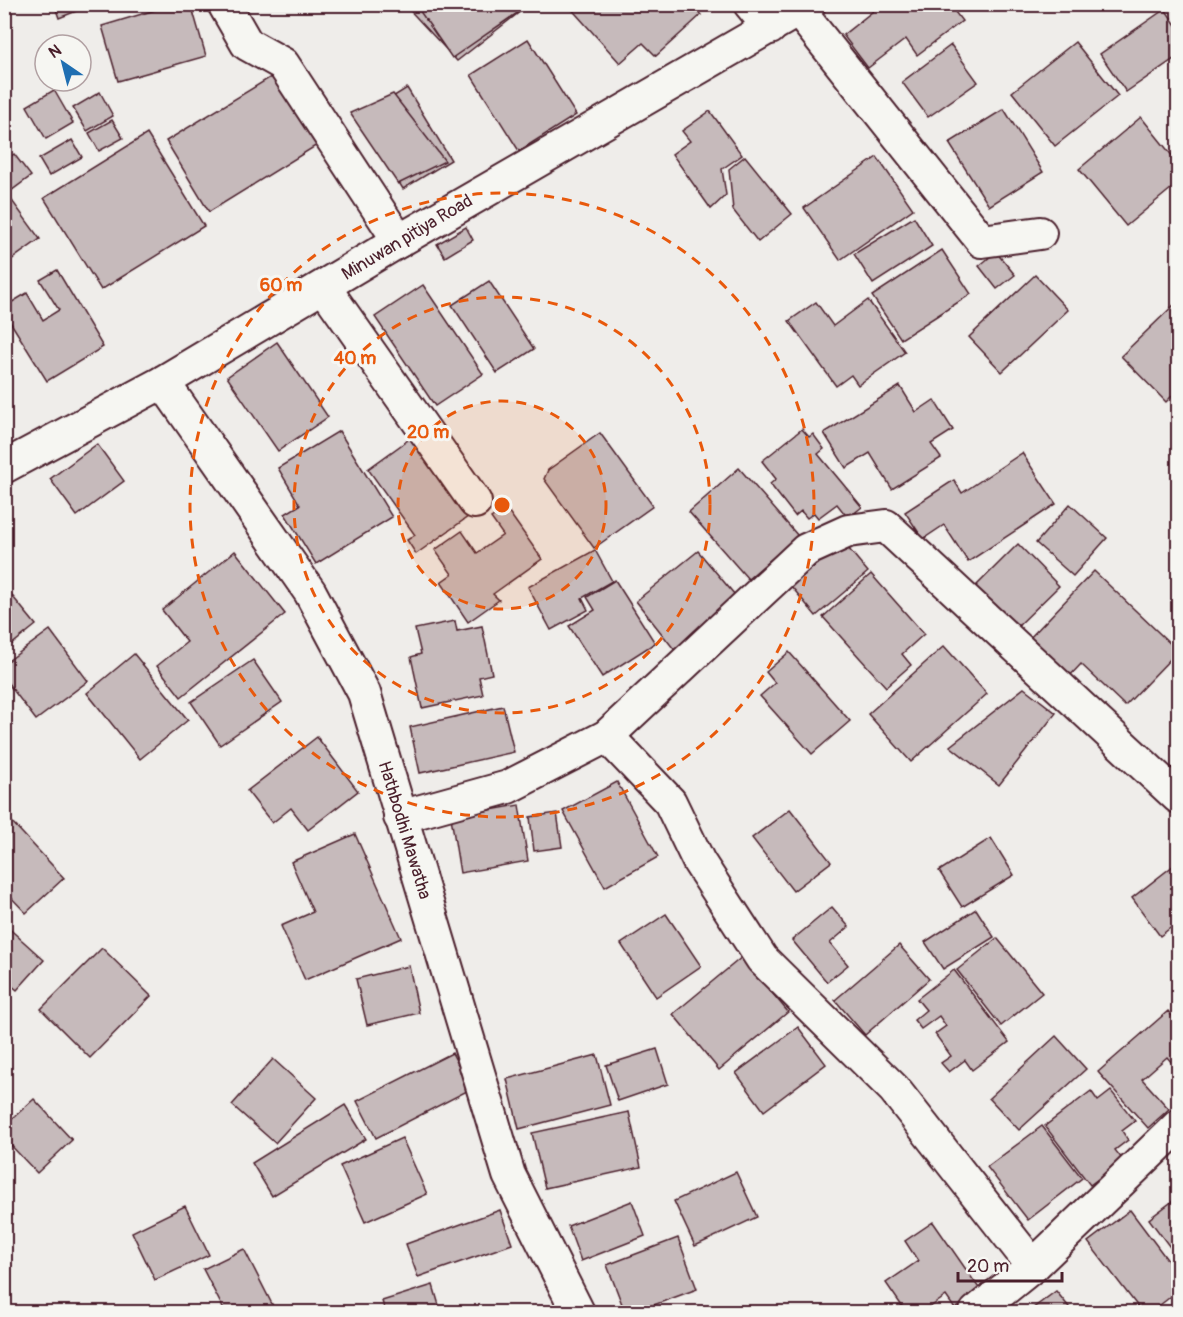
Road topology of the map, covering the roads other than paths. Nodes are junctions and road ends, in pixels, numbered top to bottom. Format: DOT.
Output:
graph roads {
  1 [pos="224,4"];
  2 [pos="804,8"];
  3 [pos="760,16"];
  4 [pos="1040,233"];
  5 [pos="399,241"];
  6 [pos="324,287"];
  7 [pos="163,382"];
  8 [pos="4,467"];
  9 [pos="475,502"];
  10 [pos="607,736"];
  11 [pos="1179,797"];
  12 [pos="400,817"];
  13 [pos="1179,1126"];
  14 [pos="1033,1266"];
  15 [pos="578,1312"];
  16 [pos="976,1312"];
  1 -- 5 [label="street"];
  2 -- 3 [label="street, Minuwan pitiya Road"];
  2 -- 4 [label="street"];
  3 -- 5 [label="street, Minuwan pitiya Road"];
  5 -- 6 [label="street, Minuwan pitiya Road"];
  6 -- 7 [label="street, Minuwan pitiya Road"];
  6 -- 9 [label="street"];
  7 -- 8 [label="street, Minuwan pitiya Road"];
  7 -- 12 [label="street, Hathbodhi Mawatha"];
  10 -- 11 [label="street"];
  10 -- 12 [label="street"];
  10 -- 14 [label="street"];
  12 -- 15 [label="street, Hathbodhi Mawatha"];
  13 -- 14 [label="street"];
  14 -- 16 [label="street"];
}
